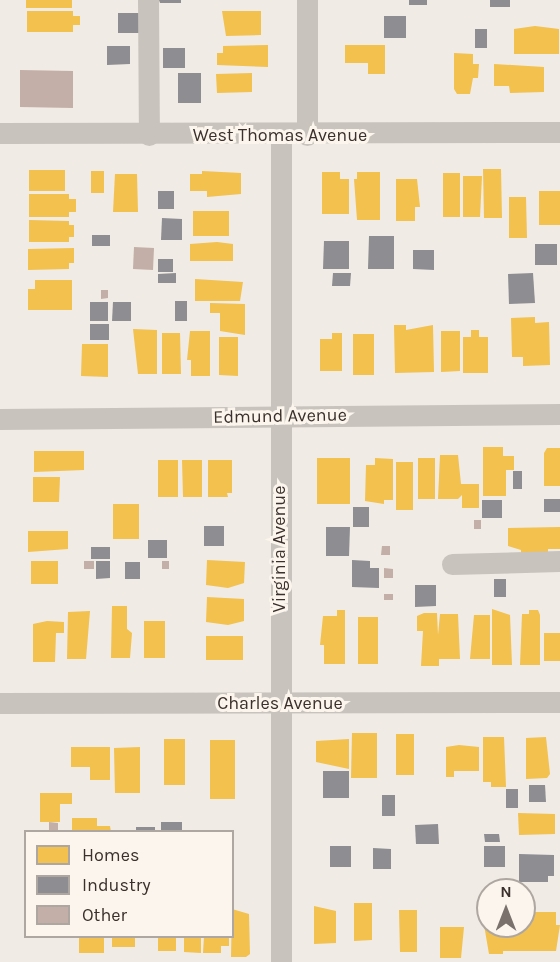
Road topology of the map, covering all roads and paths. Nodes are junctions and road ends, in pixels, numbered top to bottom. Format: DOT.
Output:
graph roads {
  1 [pos="148,0"];
  2 [pos="307,0"];
  3 [pos="560,132"];
  4 [pos="0,134"];
  5 [pos="149,135"];
  6 [pos="281,135"];
  7 [pos="307,135"];
  8 [pos="560,414"];
  9 [pos="279,416"];
  10 [pos="0,419"];
  11 [pos="560,561"];
  12 [pos="452,564"];
  13 [pos="560,702"];
  14 [pos="0,703"];
  15 [pos="279,703"];
  16 [pos="281,962"];
  1 -- 5 [label="street"];
  2 -- 7 [label="street"];
  3 -- 7 [label="street, West Thomas Avenue"];
  4 -- 5 [label="street, West Thomas Avenue"];
  5 -- 6 [label="street, West Thomas Avenue"];
  6 -- 7 [label="street, West Thomas Avenue"];
  6 -- 9 [label="street, Virginia Avenue"];
  8 -- 9 [label="street, Edmund Avenue"];
  9 -- 10 [label="street, Edmund Avenue"];
  9 -- 15 [label="street, Virginia Avenue"];
  11 -- 12 [label="street"];
  13 -- 15 [label="street, Charles Avenue"];
  14 -- 15 [label="street, Charles Avenue"];
  15 -- 16 [label="street, Virginia Avenue"];
}
